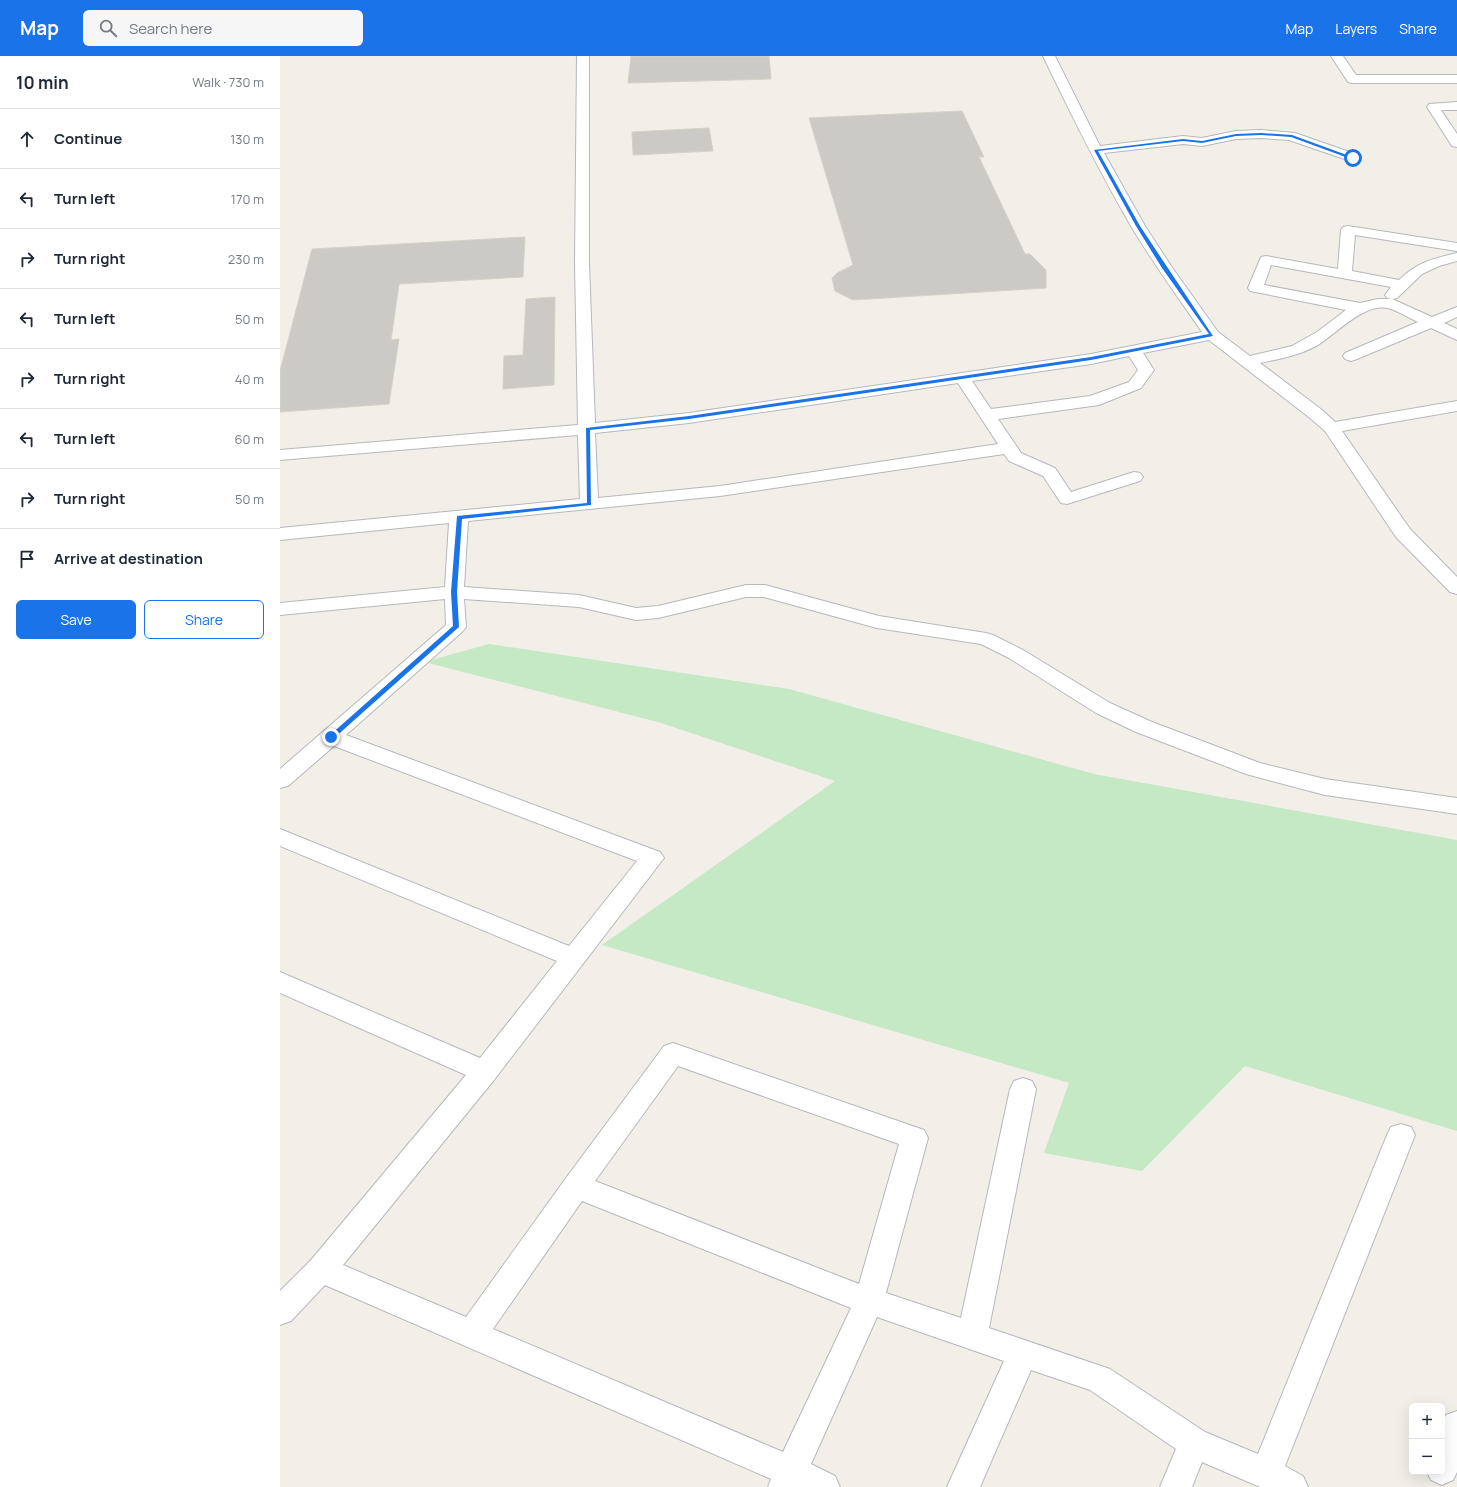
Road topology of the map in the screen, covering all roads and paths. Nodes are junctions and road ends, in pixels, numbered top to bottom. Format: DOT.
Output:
graph roads {
  1 [pos="583,56"];
  2 [pos="1050,56"];
  3 [pos="1336,56"];
  4 [pos="1457,79"];
  5 [pos="1457,106"];
  6 [pos="1457,143"];
  7 [pos="1096,150"];
  8 [pos="1353,158"];
  9 [pos="1457,247"];
  10 [pos="1457,257"];
  11 [pos="1345,274"];
  12 [pos="1402,285"];
  13 [pos="1381,303"];
  14 [pos="1360,308"];
  15 [pos="1457,312"];
  16 [pos="1433,323"];
  17 [pos="1212,335"];
  18 [pos="1457,335"];
  19 [pos="1133,350"];
  20 [pos="1351,356"];
  21 [pos="1247,362"];
  22 [pos="962,378"];
  23 [pos="1457,406"];
  24 [pos="986,414"];
  25 [pos="1331,428"];
  26 [pos="588,429"];
  27 [pos="1009,448"];
  28 [pos="280,455"];
  29 [pos="1134,477"];
  30 [pos="589,504"];
  31 [pos="459,518"];
  32 [pos="280,534"];
  33 [pos="1457,588"];
  34 [pos="454,592"];
  35 [pos="280,609"];
  36 [pos="331,737"];
  37 [pos="280,781"];
  38 [pos="1457,806"];
  39 [pos="280,837"];
  40 [pos="574,958"];
  41 [pos="280,982"];
  42 [pos="485,1072"];
  43 [pos="1023,1089"];
  44 [pos="1401,1135"];
  45 [pos="576,1186"];
  46 [pos="321,1269"];
  47 [pos="869,1301"];
  48 [pos="280,1310"];
  49 [pos="472,1333"];
  50 [pos="972,1336"];
  51 [pos="1023,1354"];
  52 [pos="1457,1426"];
  53 [pos="1194,1442"];
  54 [pos="1445,1462"];
  55 [pos="1266,1473"];
  56 [pos="1440,1475"];
  57 [pos="787,1479"];
  58 [pos="824,1487"];
  59 [pos="963,1487"];
  60 [pos="1176,1487"];
  61 [pos="1292,1487"];
  62 [pos="1436,1487"];
  1 -- 26 [label="street"];
  2 -- 7 [label="street"];
  3 -- 4 [label="street"];
  5 -- 6 [label="street"];
  7 -- 8 [label="street"];
  7 -- 17 [label="street"];
  9 -- 11 [label="street"];
  10 -- 12 [label="street"];
  11 -- 12 [label="street"];
  11 -- 14 [label="street"];
  12 -- 13 [label="street"];
  13 -- 14 [label="street"];
  13 -- 16 [label="street"];
  14 -- 21 [label="street"];
  15 -- 16 [label="street"];
  16 -- 18 [label="street"];
  16 -- 20 [label="street"];
  17 -- 19 [label="street"];
  17 -- 21 [label="street"];
  19 -- 22 [label="street"];
  19 -- 24 [label="street"];
  21 -- 25 [label="street"];
  22 -- 24 [label="street"];
  22 -- 26 [label="street"];
  23 -- 25 [label="street"];
  24 -- 27 [label="street"];
  25 -- 33 [label="street"];
  26 -- 28 [label="street"];
  26 -- 30 [label="street"];
  27 -- 29 [label="street"];
  27 -- 30 [label="street"];
  30 -- 31 [label="street"];
  31 -- 32 [label="street"];
  31 -- 34 [label="street"];
  34 -- 35 [label="street"];
  34 -- 36 [label="street"];
  34 -- 38 [label="street"];
  36 -- 37 [label="street"];
  36 -- 40 [label="street"];
  39 -- 40 [label="street"];
  40 -- 42 [label="street"];
  41 -- 42 [label="street"];
  42 -- 46 [label="street"];
  43 -- 50 [label="street"];
  44 -- 55 [label="street"];
  45 -- 47 [label="street"];
  45 -- 47 [label="street"];
  45 -- 49 [label="street"];
  46 -- 48 [label="street"];
  46 -- 49 [label="street"];
  47 -- 50 [label="street"];
  47 -- 57 [label="street"];
  49 -- 57 [label="street"];
  50 -- 51 [label="street"];
  51 -- 53 [label="street"];
  51 -- 59 [label="street"];
  52 -- 54 [label="street"];
  53 -- 55 [label="street"];
  53 -- 60 [label="street"];
  55 -- 61 [label="street"];
  56 -- 62 [label="street"];
  57 -- 58 [label="street"];
}
